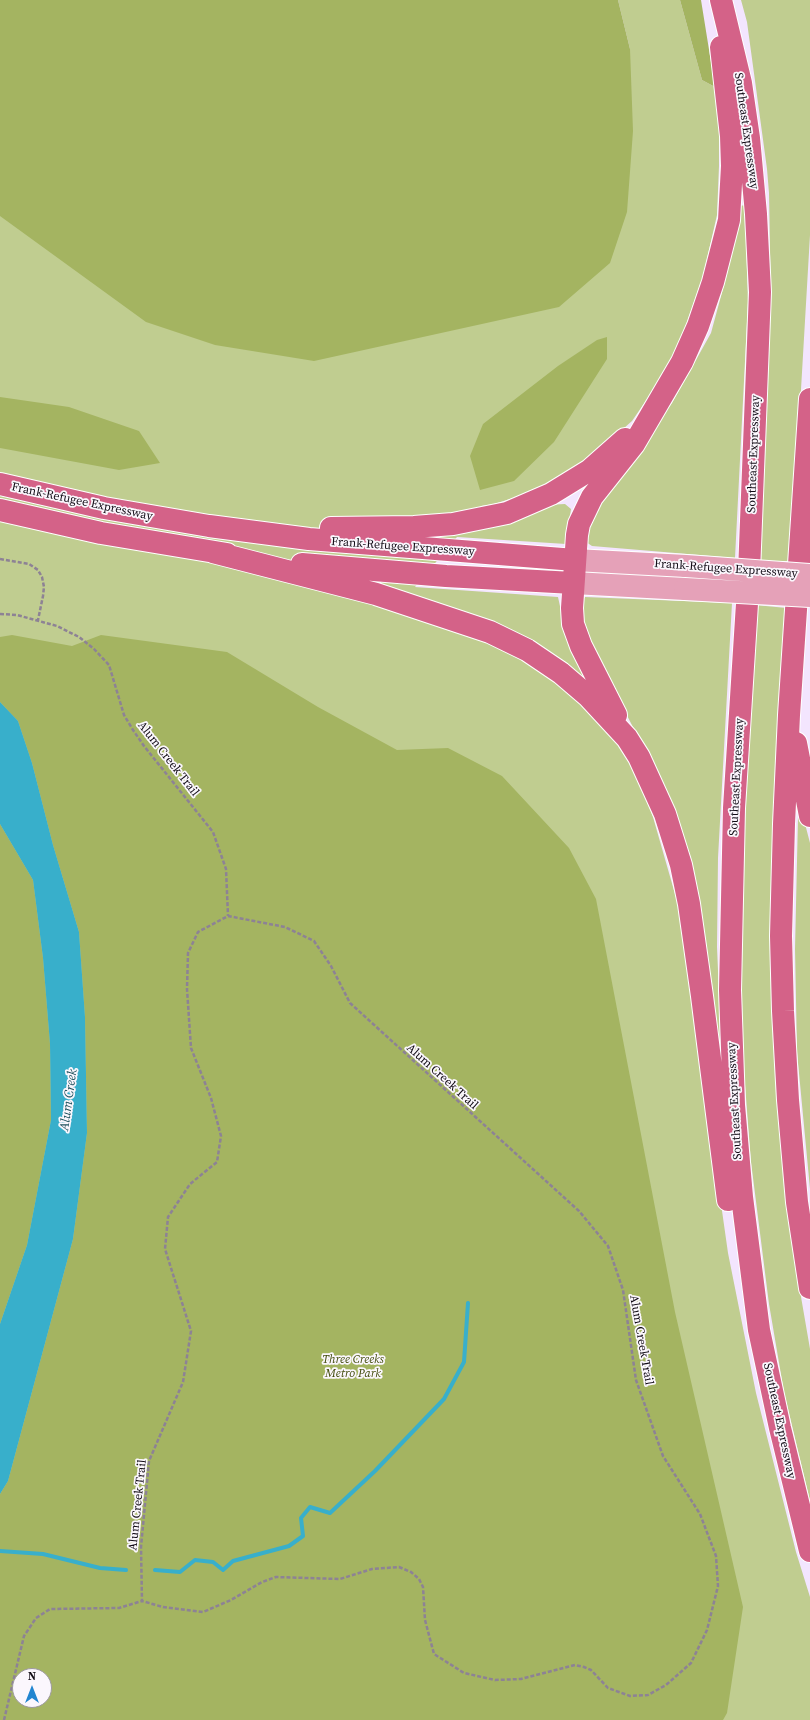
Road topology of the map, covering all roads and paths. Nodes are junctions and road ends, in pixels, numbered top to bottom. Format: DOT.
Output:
graph roads {
  1 [pos="716,0"];
  2 [pos="721,0"];
  3 [pos="810,399"];
  4 [pos="650,414"];
  5 [pos="807,472"];
  6 [pos="0,484"];
  7 [pos="0,510"];
  8 [pos="245,531"];
  9 [pos="213,552"];
  10 [pos="0,559"];
  11 [pos="575,560"];
  12 [pos="810,574"];
  13 [pos="573,583"];
  14 [pos="810,596"];
  15 [pos="0,614"];
  16 [pos="38,620"];
  17 [pos="790,716"];
  18 [pos="627,738"];
  19 [pos="810,816"];
  20 [pos="228,916"];
  21 [pos="810,1288"];
  22 [pos="753,1291"];
  23 [pos="810,1551"];
  24 [pos="142,1601"];
  25 [pos="4,1720"];
  1 -- 4 [label="highway"];
  2 -- 22 [label="highway, Southeast Expressway"];
  3 -- 5 [label="highway"];
  4 -- 8 [label="highway"];
  4 -- 11 [label="highway"];
  5 -- 17 [label="highway"];
  6 -- 8 [label="highway, Frank-Refugee Expressway"];
  7 -- 9 [label="highway, Frank-Refugee Expressway"];
  8 -- 11 [label="highway, Frank-Refugee Expressway"];
  9 -- 13 [label="highway, Frank-Refugee Expressway"];
  9 -- 18 [label="highway"];
  10 -- 16 [label="path"];
  11 -- 12 [label="main road, Frank-Refugee Expressway, bridge"];
  11 -- 13 [label="highway"];
  13 -- 14 [label="main road, Frank-Refugee Expressway, bridge"];
  13 -- 18 [label="highway"];
  15 -- 16 [label="path, Alum Creek Trail"];
  16 -- 20 [label="path, Alum Creek Trail"];
  17 -- 19 [label="highway"];
  17 -- 21 [label="highway"];
  18 -- 22 [label="highway"];
  20 -- 24 [label="path, Alum Creek Trail"];
  20 -- 24 [label="path, Alum Creek Trail"];
  22 -- 23 [label="highway, Southeast Expressway"];
  24 -- 25 [label="path"];
}
